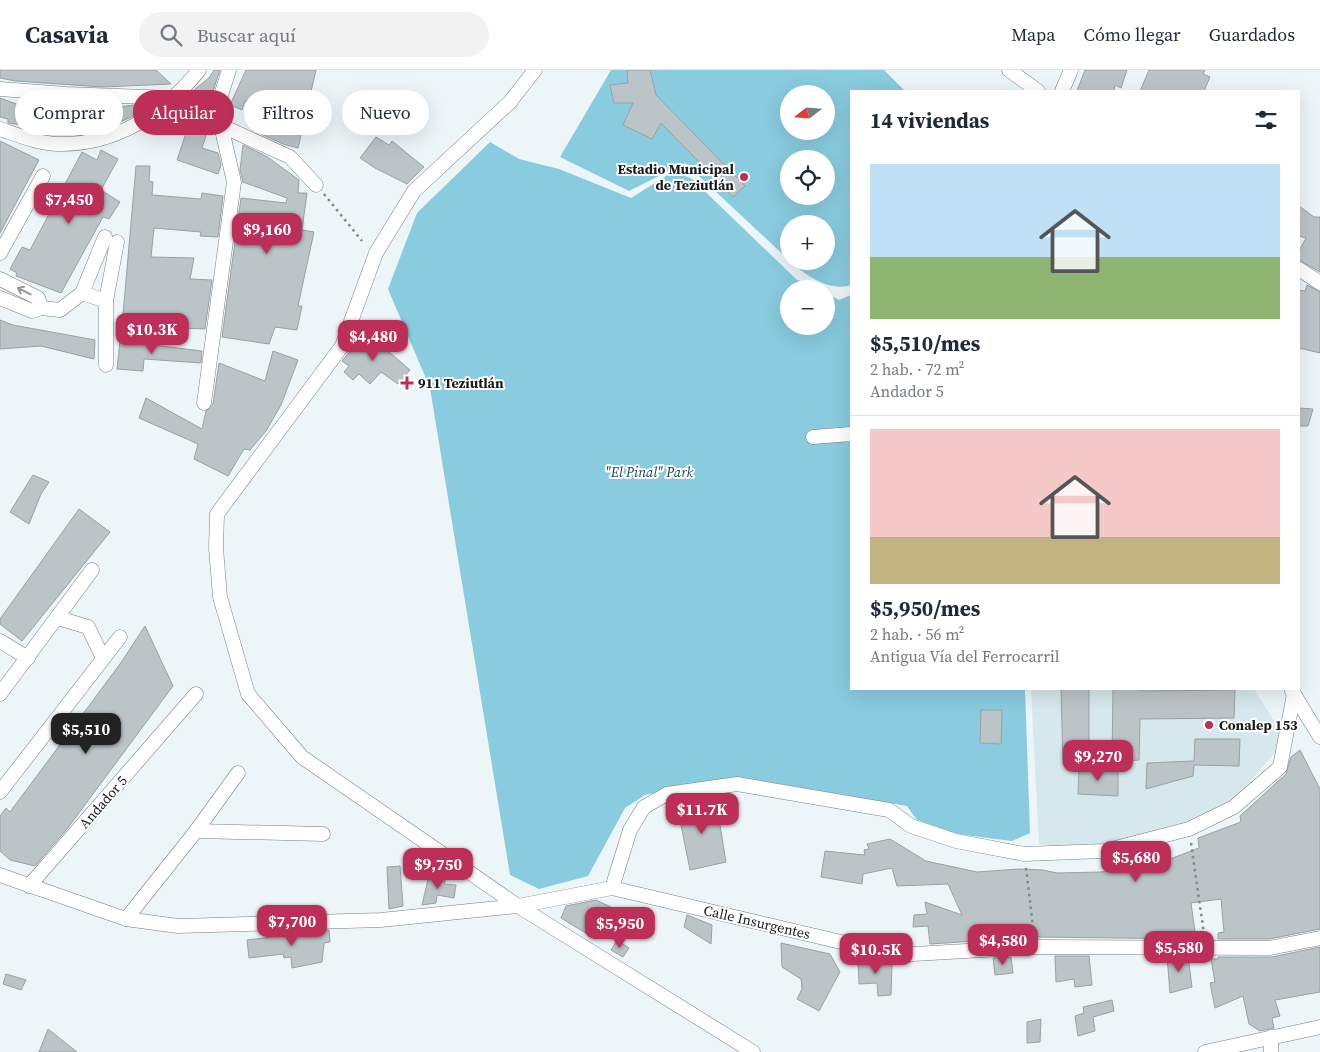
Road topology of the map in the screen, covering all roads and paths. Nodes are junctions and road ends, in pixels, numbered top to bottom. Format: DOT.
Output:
graph roads {
  1 [pos="199,70"];
  2 [pos="229,70"];
  3 [pos="535,70"];
  4 [pos="1009,70"];
  5 [pos="1071,70"];
  6 [pos="0,89"];
  7 [pos="181,90"];
  8 [pos="223,90"];
  9 [pos="1037,90"];
  10 [pos="1062,90"];
  11 [pos="133,97"];
  12 [pos="133,127"];
  13 [pos="0,129"];
  14 [pos="234,131"];
  15 [pos="224,135"];
  16 [pos="43,176"];
  17 [pos="316,185"];
  18 [pos="362,241"];
  19 [pos="0,253"];
  20 [pos="1300,270"];
  21 [pos="0,279"];
  22 [pos="1320,283"];
  23 [pos="82,293"];
  24 [pos="0,298"];
  25 [pos="106,301"];
  26 [pos="41,308"];
  27 [pos="106,365"];
  28 [pos="204,403"];
  29 [pos="850,434"];
  30 [pos="813,437"];
  31 [pos="92,570"];
  32 [pos="58,618"];
  33 [pos="120,637"];
  34 [pos="0,641"];
  35 [pos="28,658"];
  36 [pos="103,658"];
  37 [pos="1292,691"];
  38 [pos="0,694"];
  39 [pos="196,694"];
  40 [pos="1320,737"];
  41 [pos="238,773"];
  42 [pos="0,792"];
  43 [pos="1189,829"];
  44 [pos="196,831"];
  45 [pos="323,834"];
  46 [pos="1024,854"];
  47 [pos="0,875"];
  48 [pos="30,886"];
  49 [pos="612,888"];
  50 [pos="518,906"];
  51 [pos="126,919"];
  52 [pos="1320,938"];
  53 [pos="1035,947"];
  54 [pos="1206,947"];
  55 [pos="1320,1027"];
  56 [pos="1271,1037"];
  57 [pos="752,1052"];
  58 [pos="1205,1052"];
  59 [pos="1271,1052"];
  1 -- 7 [label="street"];
  2 -- 8 [label="street"];
  3 -- 50 [label="street"];
  4 -- 9 [label="street"];
  5 -- 10 [label="street"];
  6 -- 11 [label="street"];
  12 -- 13 [label="street"];
  14 -- 17 [label="street"];
  15 -- 28 [label="street"];
  16 -- 19 [label="street"];
  17 -- 18 [label="path"];
  20 -- 22 [label="street"];
  26 -- 21 [label="street, one-way"];
  23 -- 25 [label="street"];
  23 -- 25 [label="street"];
  23 -- 26 [label="street"];
  24 -- 26 [label="street"];
  25 -- 27 [label="street"];
  29 -- 30 [label="street"];
  31 -- 32 [label="street"];
  32 -- 35 [label="street"];
  32 -- 36 [label="street"];
  33 -- 36 [label="street"];
  34 -- 35 [label="street"];
  35 -- 38 [label="street"];
  36 -- 42 [label="street"];
  37 -- 40 [label="street"];
  37 -- 43 [label="street"];
  39 -- 48 [label="street, Andador 5"];
  41 -- 44 [label="street"];
  43 -- 46 [label="street"];
  43 -- 54 [label="path"];
  44 -- 45 [label="street"];
  44 -- 51 [label="street"];
  46 -- 49 [label="street"];
  46 -- 53 [label="path"];
  47 -- 48 [label="street"];
  48 -- 51 [label="street"];
  49 -- 50 [label="street"];
  49 -- 53 [label="street, Calle Insurgentes"];
  50 -- 51 [label="street"];
  50 -- 57 [label="street"];
  52 -- 54 [label="street, Calle Insurgentes"];
  53 -- 54 [label="street, Calle Insurgentes"];
  55 -- 56 [label="street"];
  56 -- 58 [label="street"];
  56 -- 59 [label="street"];
}
